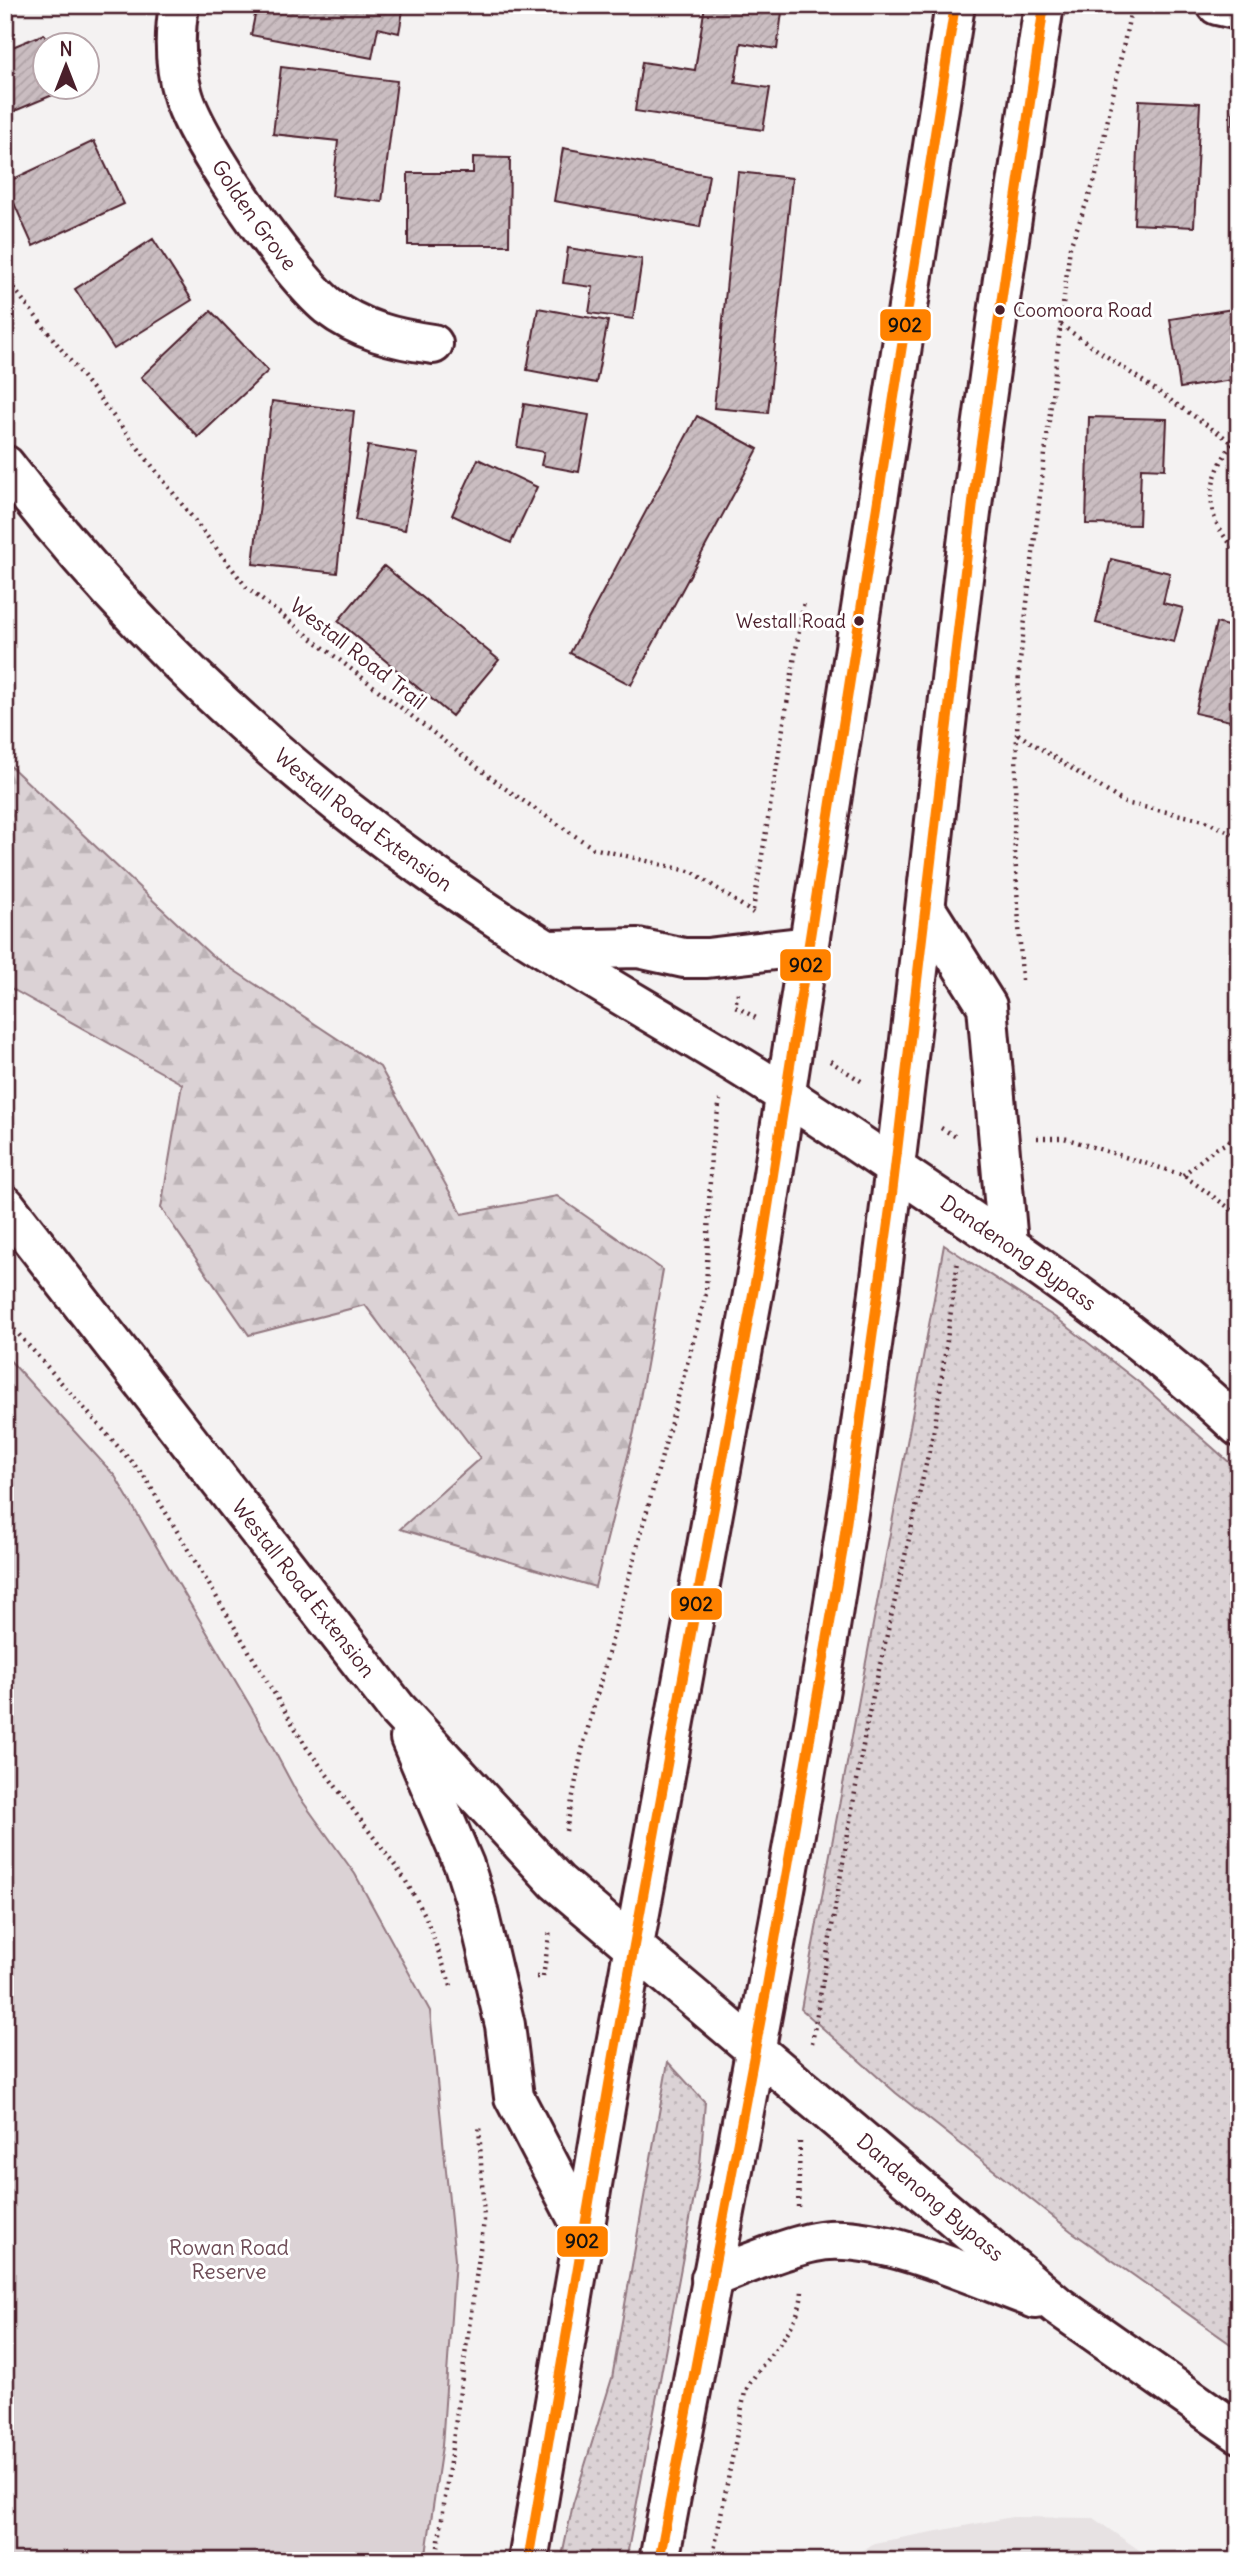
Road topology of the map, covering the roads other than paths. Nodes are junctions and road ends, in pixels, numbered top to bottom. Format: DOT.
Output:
graph roads {
  1 [pos="179,5"];
  2 [pos="955,5"];
  3 [pos="1045,5"];
  4 [pos="1217,5"];
  5 [pos="1239,10"];
  6 [pos="433,344"];
  7 [pos="5,465"];
  8 [pos="926,909"];
  9 [pos="809,946"];
  10 [pos="548,950"];
  11 [pos="786,1095"];
  12 [pos="896,1169"];
  13 [pos="5,1205"];
  14 [pos="1007,1244"];
  15 [pos="1239,1427"];
  16 [pos="397,1709"];
  17 [pos="635,1945"];
  18 [pos="755,2049"];
  19 [pos="584,2231"];
  20 [pos="711,2278"];
  21 [pos="1058,2306"];
  22 [pos="1239,2433"];
  23 [pos="528,2561"];
  24 [pos="659,2561"];
  1 -- 6 [label="main road, Golden Grove"];
  2 -- 9 [label="main road"];
  3 -- 8 [label="main road"];
  4 -- 5 [label="main road"];
  7 -- 10 [label="main road, Westall Road Extension"];
  8 -- 12 [label="main road"];
  8 -- 14 [label="main road"];
  9 -- 10 [label="main road"];
  9 -- 11 [label="main road"];
  10 -- 11 [label="main road, Westall Road Extension"];
  11 -- 12 [label="main road, Dandenong Bypass"];
  11 -- 17 [label="main road"];
  12 -- 14 [label="main road, Dandenong Bypass"];
  12 -- 18 [label="main road"];
  13 -- 16 [label="main road, Westall Road Extension"];
  14 -- 15 [label="main road, Dandenong Bypass"];
  16 -- 17 [label="main road, Westall Road Extension"];
  16 -- 19 [label="main road"];
  17 -- 18 [label="main road, Dandenong Bypass"];
  17 -- 19 [label="main road"];
  18 -- 20 [label="main road"];
  18 -- 21 [label="main road, Dandenong Bypass"];
  19 -- 23 [label="main road"];
  20 -- 21 [label="main road"];
  20 -- 24 [label="main road"];
  21 -- 22 [label="main road, Dandenong Bypass"];
}
